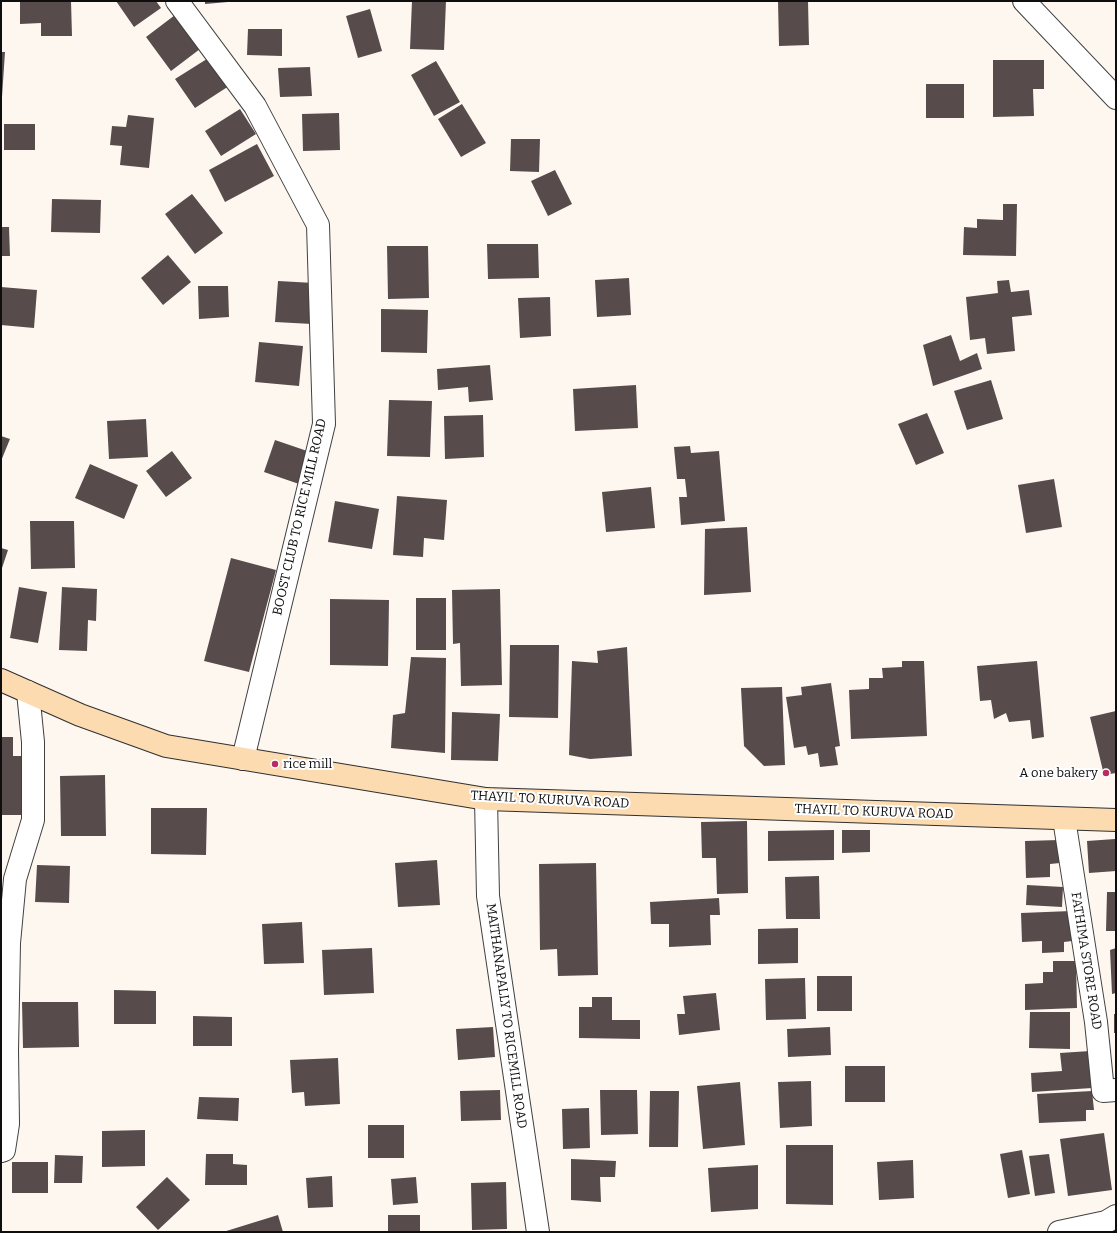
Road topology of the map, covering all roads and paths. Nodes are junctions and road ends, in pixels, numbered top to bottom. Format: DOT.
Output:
graph roads {
  1 [pos="177,1"];
  2 [pos="1024,1"];
  3 [pos="1116,98"];
  4 [pos="1,680"];
  5 [pos="28,692"];
  6 [pos="243,759"];
  7 [pos="486,799"];
  8 [pos="1064,819"];
  9 [pos="1116,820"];
  10 [pos="1116,1090"];
  11 [pos="1,1151"];
  12 [pos="1116,1216"];
  13 [pos="538,1232"];
  14 [pos="1059,1232"];
  1 -- 6 [label="street, BOOST CLUB TO RICE MILL ROAD"];
  2 -- 3 [label="street"];
  4 -- 5 [label="main road, THAYIL TO KURUVA ROAD"];
  5 -- 6 [label="main road, THAYIL TO KURUVA ROAD"];
  5 -- 11 [label="street"];
  6 -- 7 [label="main road, THAYIL TO KURUVA ROAD"];
  7 -- 8 [label="main road, THAYIL TO KURUVA ROAD"];
  7 -- 13 [label="street, MAITHANAPALLY TO RICEMILL ROAD"];
  8 -- 9 [label="main road, THAYIL TO KURUVA ROAD"];
  8 -- 10 [label="street, FATHIMA STORE ROAD"];
  12 -- 14 [label="street"];
}
